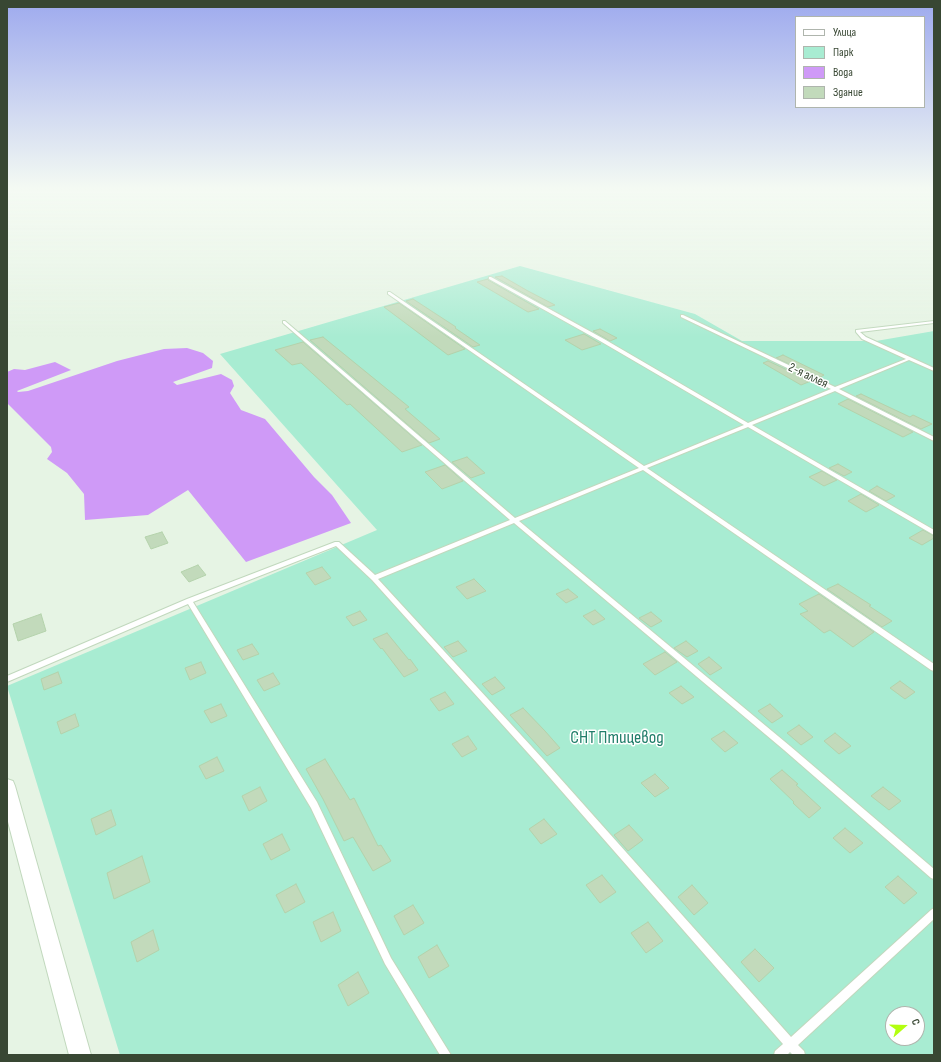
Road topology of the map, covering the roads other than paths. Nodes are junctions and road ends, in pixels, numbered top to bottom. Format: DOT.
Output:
graph roads {
  1 [pos="490,278"];
  2 [pos="388,293"];
  3 [pos="682,316"];
  4 [pos="284,322"];
  5 [pos="934,322"];
  6 [pos="909,359"];
  7 [pos="934,370"];
  8 [pos="837,390"];
  9 [pos="749,425"];
  10 [pos="934,439"];
  11 [pos="643,469"];
  12 [pos="514,520"];
  13 [pos="934,533"];
  14 [pos="374,578"];
  15 [pos="189,601"];
  16 [pos="934,668"];
  17 [pos="7,679"];
  18 [pos="7,786"];
  19 [pos="934,875"];
  20 [pos="934,913"];
  21 [pos="790,1044"];
  22 [pos="80,1055"];
  23 [pos="446,1055"];
  24 [pos="779,1055"];
  25 [pos="800,1055"];
  1 -- 9 [label="lane"];
  2 -- 11 [label="lane"];
  3 -- 8 [label="lane, 2-я аллея"];
  4 -- 12 [label="lane"];
  5 -- 6 [label="lane"];
  6 -- 7 [label="lane"];
  6 -- 8 [label="lane"];
  8 -- 9 [label="lane"];
  8 -- 10 [label="lane, 2-я аллея"];
  9 -- 11 [label="lane"];
  9 -- 13 [label="lane"];
  11 -- 12 [label="lane"];
  11 -- 16 [label="lane"];
  12 -- 14 [label="lane"];
  12 -- 19 [label="lane"];
  14 -- 15 [label="lane"];
  14 -- 21 [label="lane"];
  15 -- 17 [label="lane"];
  15 -- 23 [label="lane"];
  18 -- 22 [label="street"];
  20 -- 21 [label="lane"];
  21 -- 24 [label="lane"];
  21 -- 25 [label="lane"];
}
